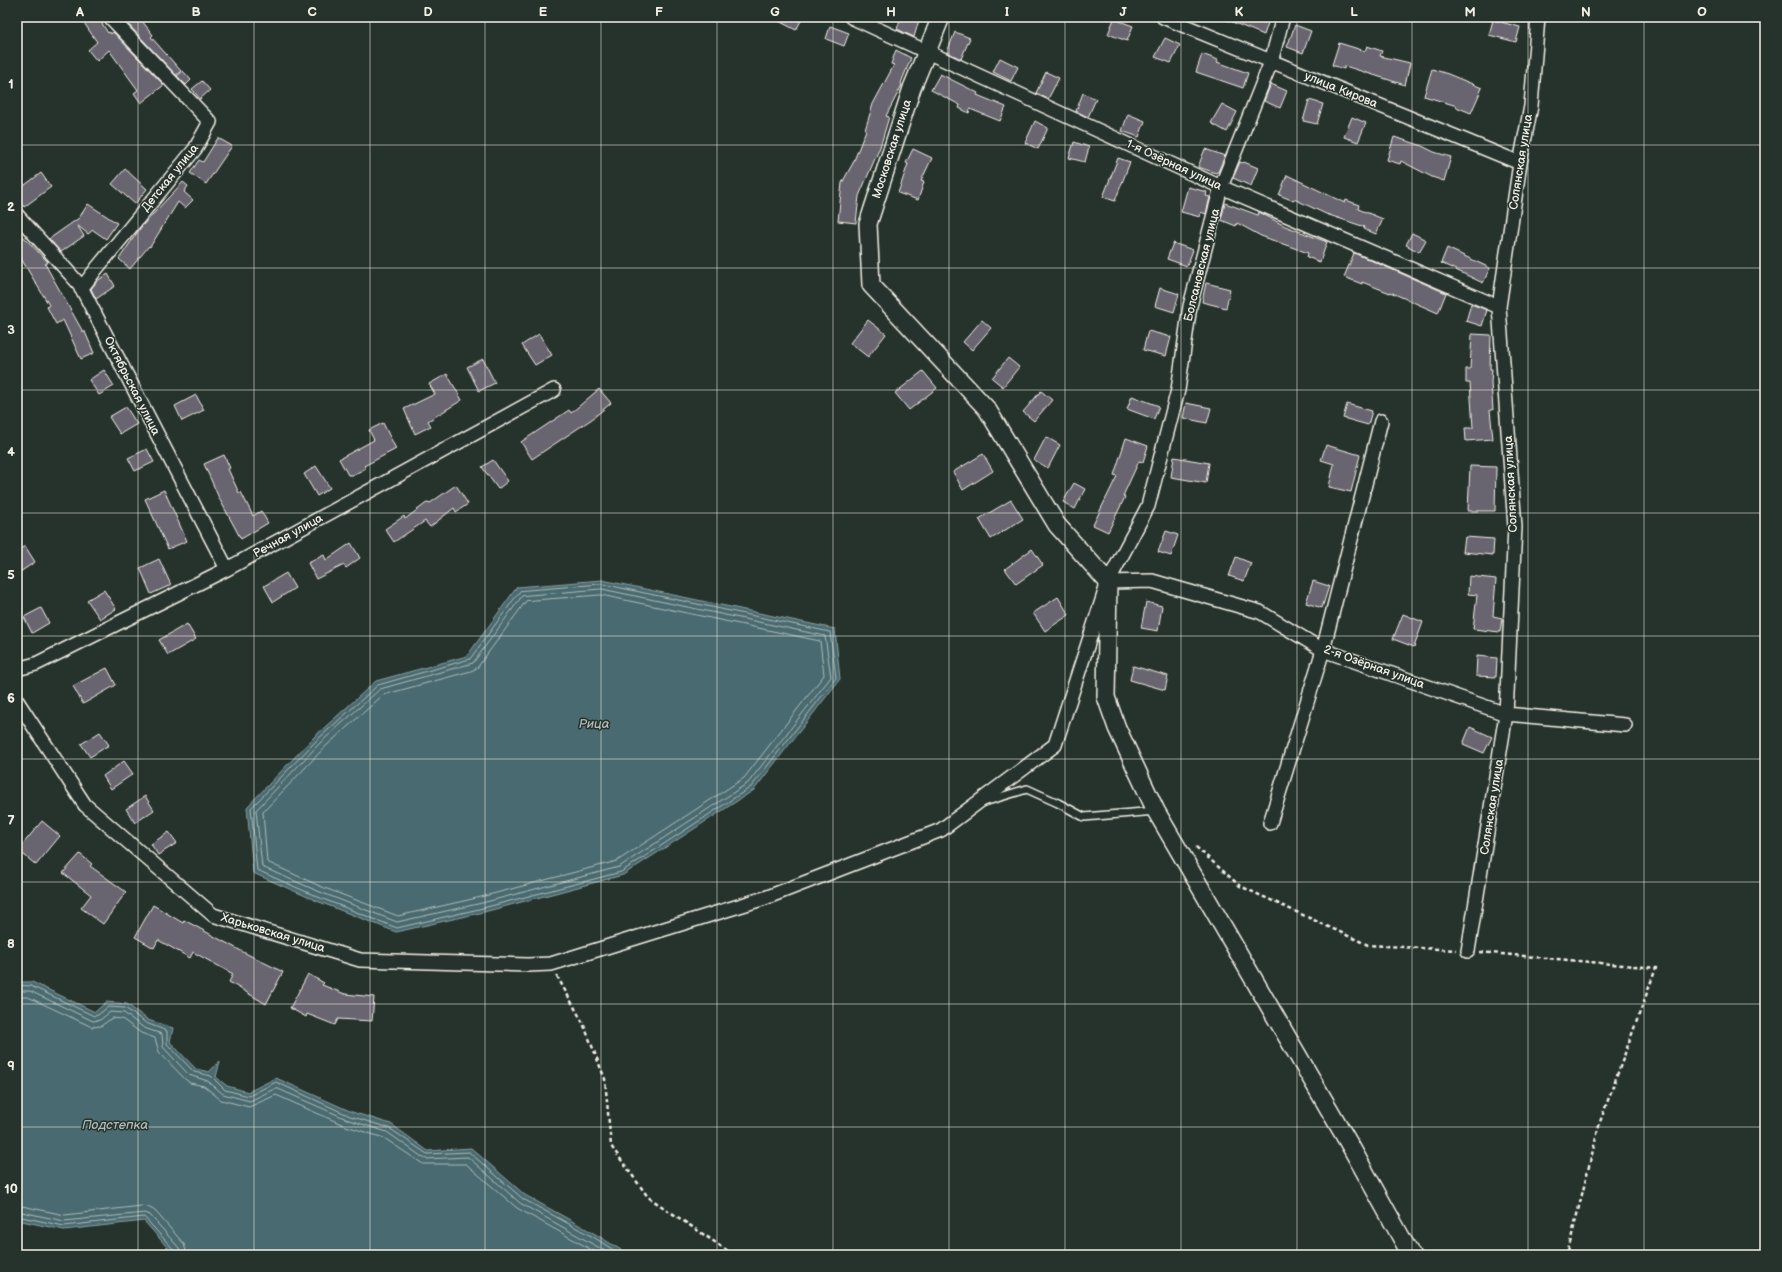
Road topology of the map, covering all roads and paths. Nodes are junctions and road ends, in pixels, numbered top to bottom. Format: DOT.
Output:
graph roads {
  1 [pos="110,17"];
  2 [pos="851,17"];
  3 [pos="941,17"];
  4 [pos="1163,17"];
  5 [pos="1283,17"];
  6 [pos="1538,17"];
  7 [pos="927,52"];
  8 [pos="1271,62"];
  9 [pos="1520,163"];
  10 [pos="1221,187"];
  11 [pos="17,215"];
  12 [pos="82,289"];
  13 [pos="1499,307"];
  14 [pos="554,390"];
  15 [pos="1381,421"];
  16 [pos="227,569"];
  17 [pos="1108,582"];
  18 [pos="1323,650"];
  19 [pos="17,669"];
  20 [pos="17,701"];
  21 [pos="1506,714"];
  22 [pos="1625,725"];
  23 [pos="975,806"];
  24 [pos="1156,811"];
  25 [pos="1270,822"];
  26 [pos="1195,846"];
  27 [pos="1468,951"];
  28 [pos="551,964"];
  29 [pos="734,1255"];
  30 [pos="1411,1255"];
  31 [pos="1567,1255"];
  1 -- 12 [label="street, Детская улица"];
  2 -- 7 [label="street, 1-я Озёрная улица"];
  3 -- 7 [label="street, Московская улица"];
  4 -- 8 [label="street, улица Кирова"];
  5 -- 8 [label="street, Болсановская улица"];
  6 -- 9 [label="street, Солянская улица"];
  7 -- 10 [label="street, 1-я Озёрная улица"];
  7 -- 17 [label="street, Московская улица"];
  8 -- 9 [label="street, улица Кирова"];
  8 -- 10 [label="street, Болсановская улица"];
  9 -- 13 [label="street, Солянская улица"];
  10 -- 13 [label="street, 1-я Озёрная улица"];
  10 -- 17 [label="street, Болсановская улица"];
  11 -- 12 [label="street, Октябрьская улица"];
  12 -- 16 [label="street, Октябрьская улица"];
  13 -- 21 [label="street, Солянская улица"];
  14 -- 16 [label="street, Речная улица"];
  15 -- 18 [label="street"];
  16 -- 19 [label="street, Речная улица"];
  17 -- 18 [label="street, 2-я Озёрная улица"];
  17 -- 23 [label="street, Болсановская улица"];
  17 -- 24 [label="street"];
  18 -- 21 [label="street, 2-я Озёрная улица"];
  18 -- 25 [label="street"];
  20 -- 28 [label="street, Харьковская улица"];
  21 -- 22 [label="street, 2-я Озёрная улица"];
  21 -- 27 [label="street, Солянская улица"];
  23 -- 24 [label="lane"];
  23 -- 28 [label="street, Харьковская улица"];
  24 -- 30 [label="street"];
  26 -- 27 [label="path"];
  27 -- 31 [label="path"];
  28 -- 29 [label="path"];
}
